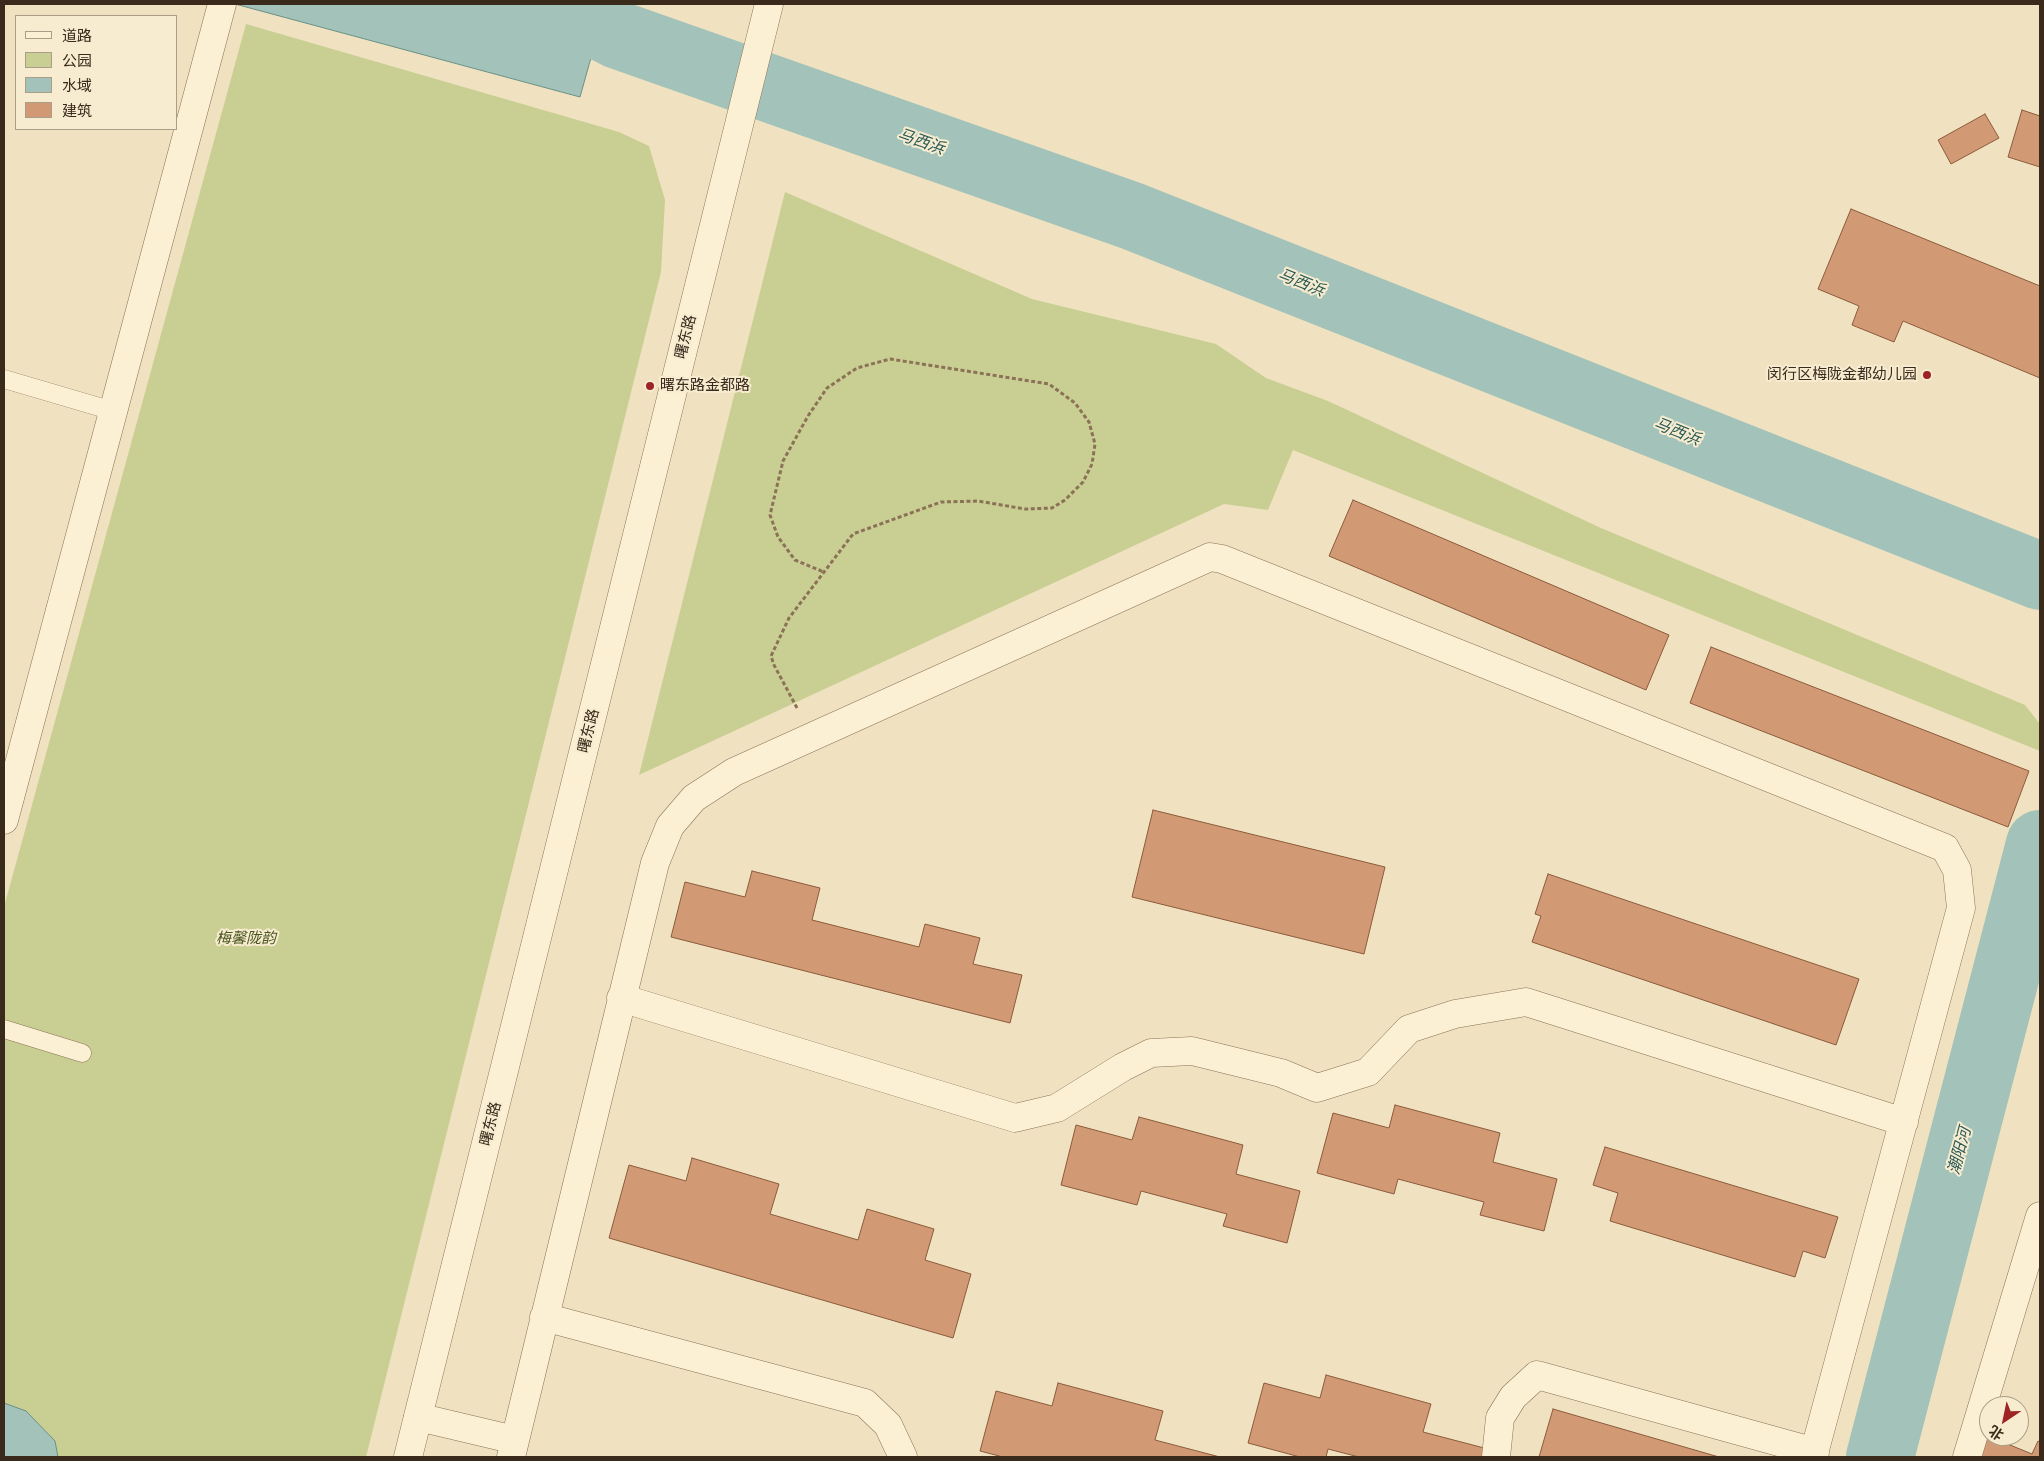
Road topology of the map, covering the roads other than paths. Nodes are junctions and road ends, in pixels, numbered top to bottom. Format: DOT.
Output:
graph roads {
  1 [pos="768,8"];
  2 [pos="220,10"];
  3 [pos="4,379"];
  4 [pos="113,410"];
  5 [pos="4,820"];
  6 [pos="621,998"];
  7 [pos="4,1029"];
  8 [pos="82,1054"];
  9 [pos="1904,1122"];
  10 [pos="2040,1216"];
  11 [pos="544,1317"];
  12 [pos="418,1417"];
  13 [pos="513,1449"];
  14 [pos="1814,1455"];
  15 [pos="408,1457"];
  16 [pos="902,1457"];
  17 [pos="1496,1457"];
  18 [pos="1967,1457"];
  1 -- 12 [label="street, 曙东路"];
  2 -- 4 [label="street"];
  3 -- 4 [label="lane"];
  4 -- 5 [label="street"];
  6 -- 9 [label="street"];
  6 -- 9 [label="street"];
  6 -- 11 [label="street"];
  7 -- 8 [label="lane"];
  9 -- 14 [label="street"];
  10 -- 18 [label="street"];
  11 -- 13 [label="street"];
  11 -- 16 [label="street"];
  12 -- 13 [label="street"];
  12 -- 15 [label="street, 曙东路"];
  14 -- 17 [label="street"];
}
